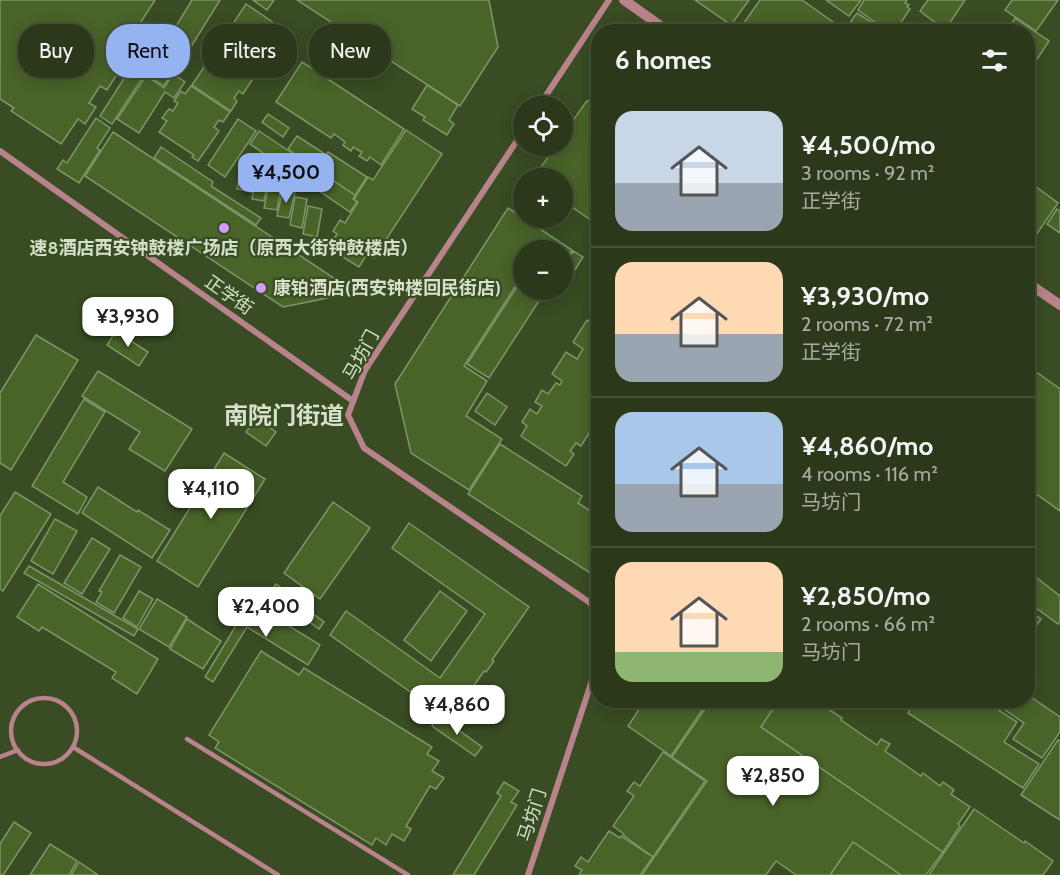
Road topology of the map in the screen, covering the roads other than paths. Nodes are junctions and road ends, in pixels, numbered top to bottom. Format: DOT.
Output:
graph roads {
  1 [pos="609,0"];
  2 [pos="624,0"];
  3 [pos="593,24"];
  4 [pos="658,24"];
  5 [pos="591,27"];
  6 [pos="546,96"];
  7 [pos="513,147"];
  8 [pos="0,151"];
  9 [pos="1035,288"];
  10 [pos="1060,305"];
  11 [pos="353,400"];
  12 [pos="591,606"];
  13 [pos="591,683"];
  14 [pos="187,740"];
  15 [pos="73,747"];
  16 [pos="18,750"];
  17 [pos="0,757"];
  18 [pos="278,875"];
  19 [pos="408,875"];
  20 [pos="528,875"];
  1 -- 3 [label="street"];
  2 -- 4 [label="street"];
  5 -- 6 [label="street"];
  7 -- 11 [label="street, 马坊门"];
  8 -- 11 [label="street, 正学街"];
  9 -- 10 [label="street"];
  11 -- 12 [label="street, 马坊门"];
  13 -- 20 [label="street, 马坊门"];
  14 -- 19 [label="lane"];
  15 -- 16 [label="lane"];
  15 -- 16 [label="lane"];
  15 -- 18 [label="lane"];
  16 -- 17 [label="lane"];
}
